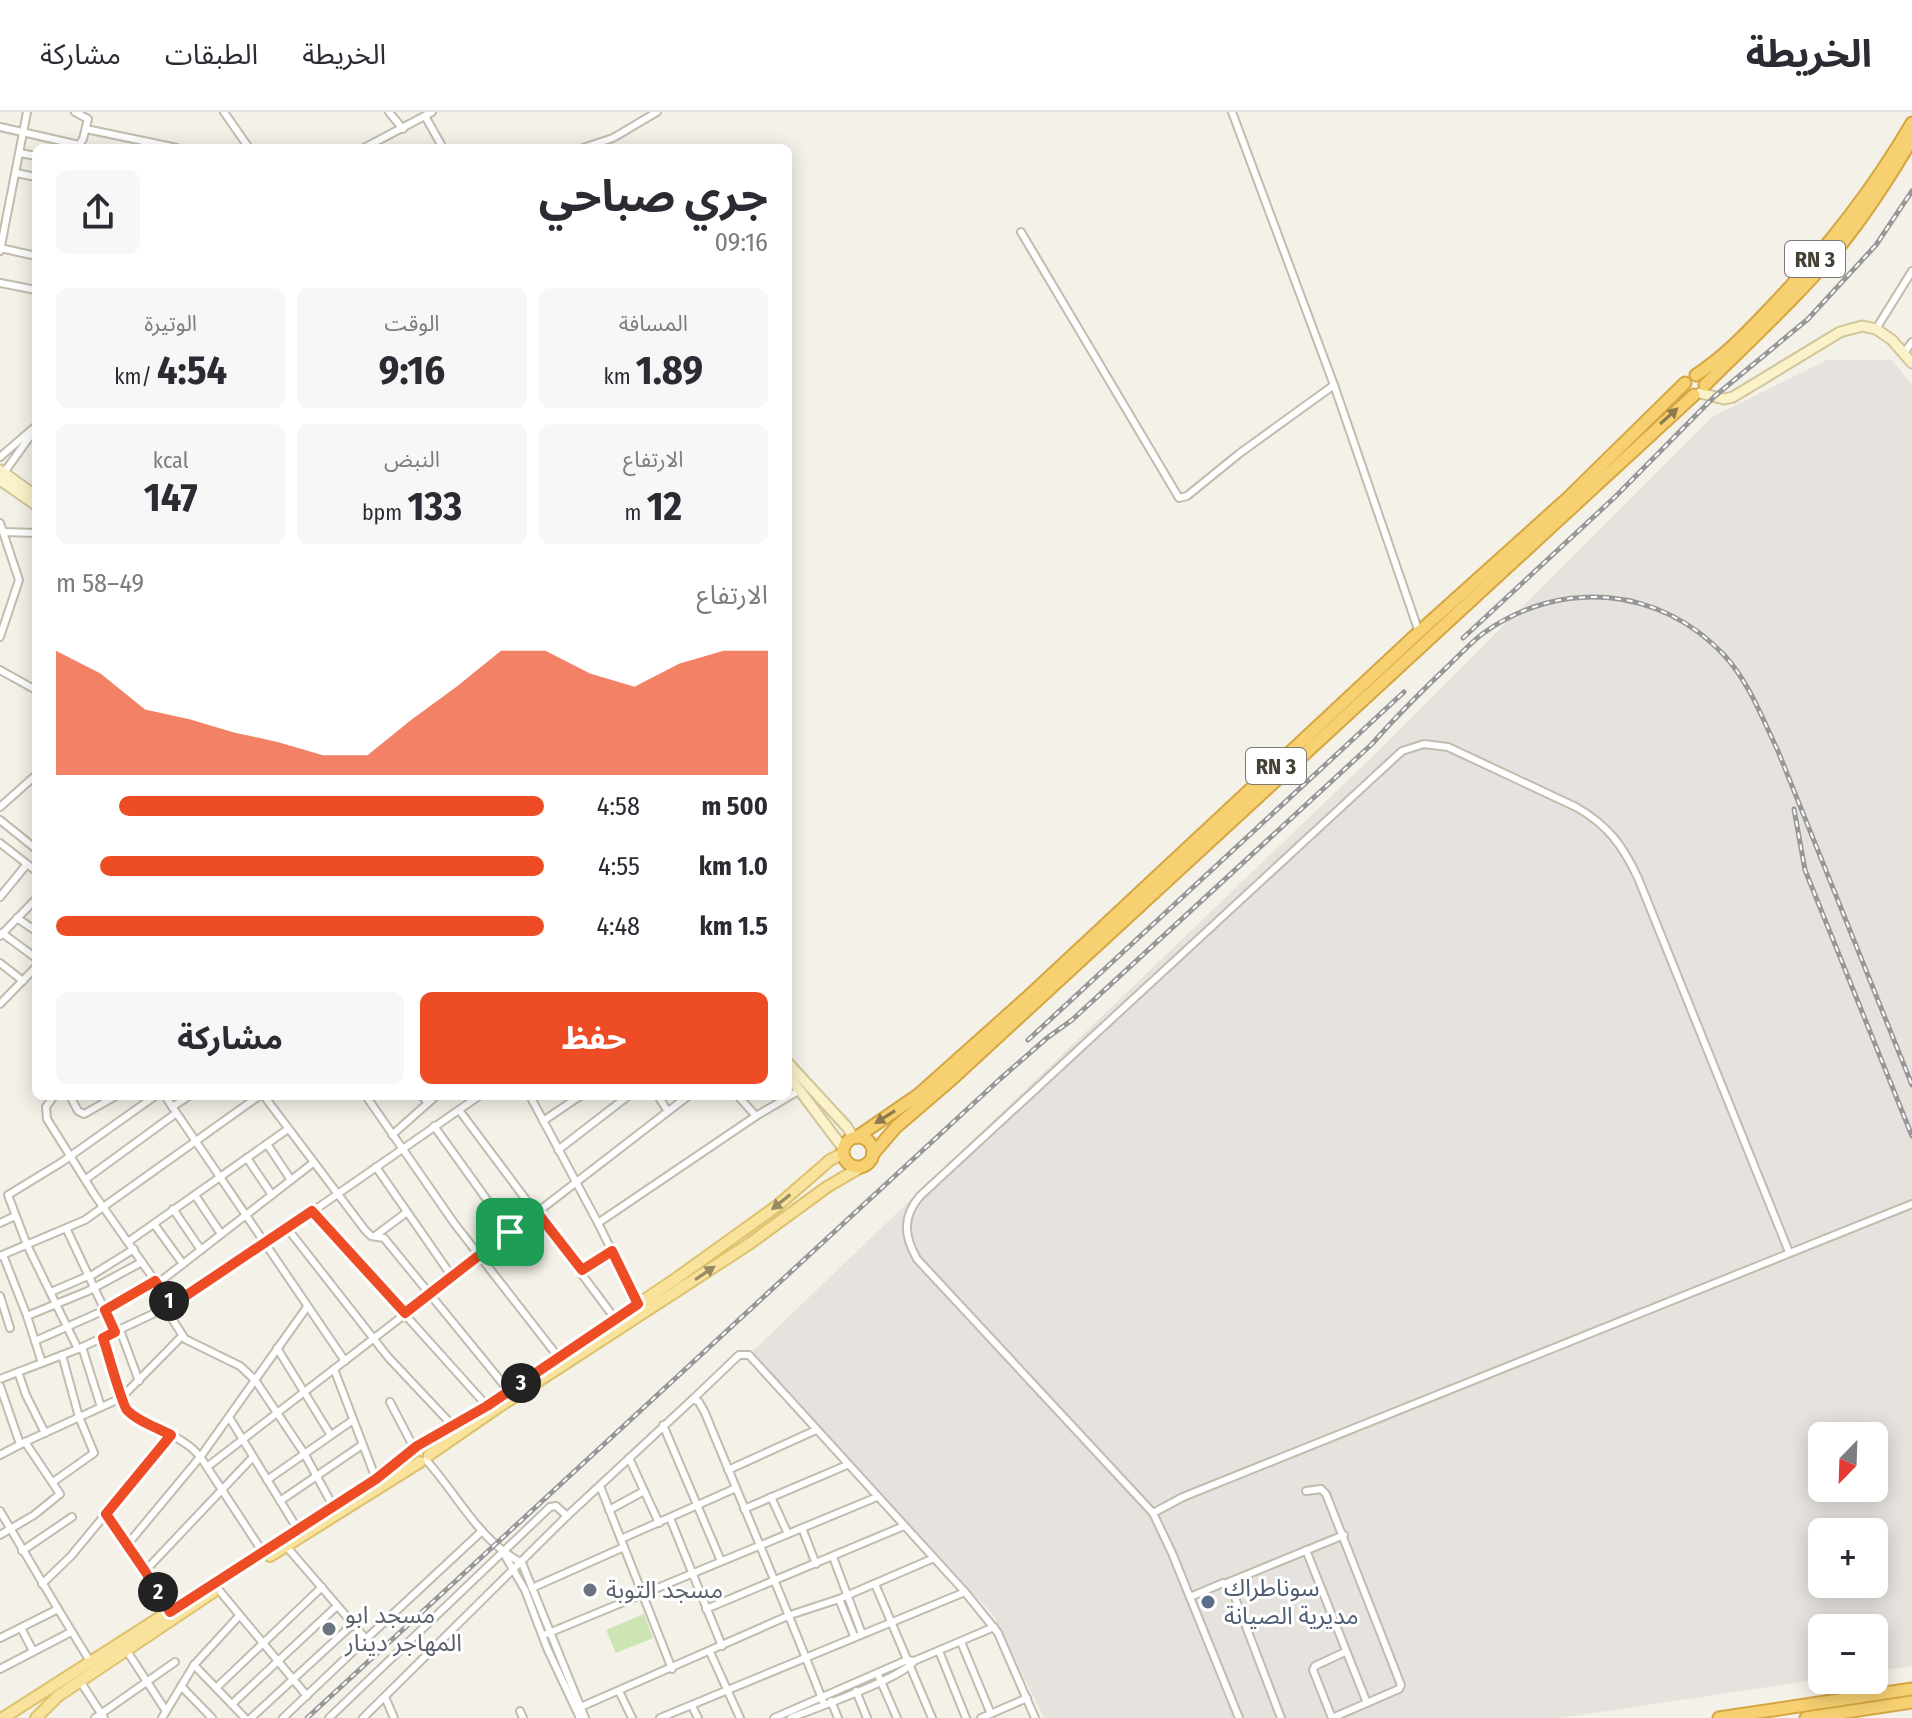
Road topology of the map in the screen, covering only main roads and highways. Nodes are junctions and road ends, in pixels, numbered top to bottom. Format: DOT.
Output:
graph roads {
  1 [pos="1912,123"];
  2 [pos="1912,139"];
  3 [pos="1912,363"];
  4 [pos="1696,375"];
  5 [pos="1685,383"];
  6 [pos="1700,391"];
  7 [pos="1,475"];
  8 [pos="32,494"];
  9 [pos="32,502"];
  10 [pos="792,1067"];
  11 [pos="792,1080"];
  12 [pos="855,1137"];
  13 [pos="843,1151"];
  14 [pos="873,1154"];
  15 [pos="861,1167"];
  16 [pos="421,1454"];
  17 [pos="1912,1689"];
  18 [pos="1912,1702"];
  19 [pos="1815,1717"];
  20 [pos="3,1718"];
  21 [pos="36,1718"];
  22 [pos="1719,1718"];
  1 -- 4 [label="highway, RN 3"];
  2 -- 6 [label="highway, RN 3"];
  3 -- 6 [label="main road"];
  4 -- 5 [label="highway"];
  4 -- 6 [label="highway"];
  5 -- 6 [label="highway"];
  5 -- 12 [label="highway, RN 3, one-way"];
  14 -- 6 [label="highway, RN 3, one-way"];
  7 -- 8 [label="main road"];
  7 -- 9 [label="main road"];
  10 -- 12 [label="main road"];
  11 -- 13 [label="main road"];
  12 -- 13 [label="highway"];
  12 -- 14 [label="highway"];
  13 -- 15 [label="highway"];
  13 -- 16 [label="main road, one-way"];
  14 -- 15 [label="highway"];
  16 -- 15 [label="main road, one-way"];
  16 -- 20 [label="main road"];
  16 -- 21 [label="main road"];
  17 -- 22 [label="highway"];
  18 -- 19 [label="highway"];
}
